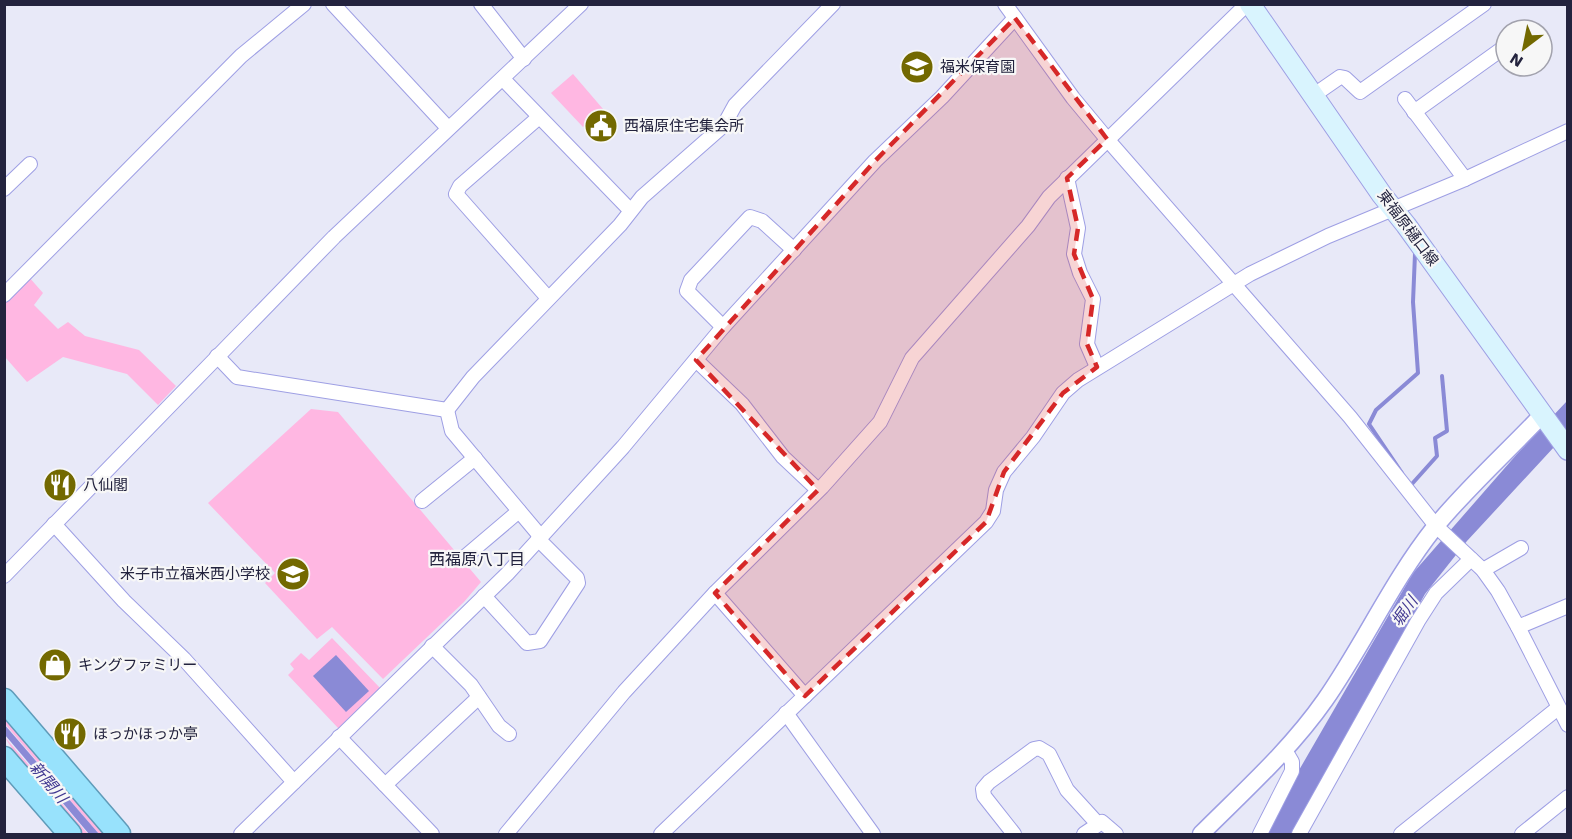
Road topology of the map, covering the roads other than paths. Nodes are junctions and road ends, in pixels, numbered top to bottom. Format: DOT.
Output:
graph roads {
  1 [pos="304,4"];
  2 [pos="333,4"];
  3 [pos="481,4"];
  4 [pos="581,4"];
  5 [pos="833,4"];
  6 [pos="1005,4"];
  7 [pos="1249,4"];
  8 [pos="1484,4"];
  9 [pos="1015,18"];
  10 [pos="1494,55"];
  11 [pos="524,59"];
  12 [pos="503,79"];
  13 [pos="1314,95"];
  14 [pos="1405,99"];
  15 [pos="1414,112"];
  16 [pos="538,118"];
  17 [pos="448,129"];
  18 [pos="1568,131"];
  19 [pos="1107,140"];
  20 [pos="30,164"];
  21 [pos="1067,178"];
  22 [pos="1465,179"];
  23 [pos="4,189"];
  24 [pos="1395,209"];
  25 [pos="630,210"];
  26 [pos="794,250"];
  27 [pos="1232,284"];
  28 [pos="4,294"];
  29 [pos="548,298"];
  30 [pos="723,327"];
  31 [pos="217,356"];
  32 [pos="696,360"];
  33 [pos="1097,367"];
  34 [pos="447,410"];
  35 [pos="1544,417"];
  36 [pos="1563,443"];
  37 [pos="475,458"];
  38 [pos="818,490"];
  39 [pos="422,501"];
  40 [pos="519,511"];
  41 [pos="54,524"];
  42 [pos="1436,526"];
  43 [pos="539,538"];
  44 [pos="1521,548"];
  45 [pos="466,556"];
  46 [pos="1470,558"];
  47 [pos="1483,570"];
  48 [pos="4,576"];
  49 [pos="714,593"];
  50 [pos="484,596"];
  51 [pos="1568,606"];
  52 [pos="1518,627"];
  53 [pos="432,646"];
  54 [pos="806,696"];
  55 [pos="479,697"];
  56 [pos="4,700"];
  57 [pos="1558,708"];
  58 [pos="786,714"];
  59 [pos="1568,725"];
  60 [pos="509,734"];
  61 [pos="339,737"];
  62 [pos="1285,750"];
  63 [pos="4,758"];
  64 [pos="294,782"];
  65 [pos="385,785"];
  66 [pos="1568,797"];
  67 [pos="1097,823"];
  68 [pos="70,834"];
  69 [pos="119,834"];
  70 [pos="241,834"];
  71 [pos="432,834"];
  72 [pos="506,834"];
  73 [pos="661,834"];
  74 [pos="873,834"];
  75 [pos="1014,834"];
  76 [pos="1084,834"];
  77 [pos="1116,834"];
  78 [pos="1201,834"];
  79 [pos="1260,834"];
  80 [pos="1299,834"];
  81 [pos="1401,834"];
  82 [pos="1522,834"];
  1 -- 28 [label="street"];
  2 -- 17 [label="street"];
  3 -- 11 [label="street"];
  4 -- 11 [label="street"];
  5 -- 25 [label="street"];
  6 -- 9 [label="street"];
  7 -- 13 [label="main road, 東福原樋口線"];
  7 -- 19 [label="street"];
  8 -- 13 [label="street"];
  9 -- 19 [label="street"];
  9 -- 26 [label="street"];
  10 -- 15 [label="street"];
  11 -- 12 [label="street"];
  12 -- 16 [label="street"];
  12 -- 17 [label="street"];
  13 -- 24 [label="main road, 東福原樋口線"];
  14 -- 15 [label="street"];
  15 -- 22 [label="street"];
  16 -- 25 [label="street"];
  16 -- 29 [label="street"];
  17 -- 31 [label="street"];
  18 -- 22 [label="street"];
  19 -- 21 [label="street"];
  19 -- 27 [label="street"];
  20 -- 23 [label="street"];
  21 -- 33 [label="street"];
  21 -- 38 [label="street"];
  22 -- 24 [label="street"];
  24 -- 27 [label="street"];
  24 -- 35 [label="main road, 東福原樋口線"];
  25 -- 29 [label="street"];
  26 -- 30 [label="street"];
  26 -- 30 [label="street"];
  27 -- 33 [label="street"];
  27 -- 42 [label="street"];
  29 -- 34 [label="street"];
  30 -- 32 [label="street"];
  31 -- 34 [label="street"];
  31 -- 41 [label="street"];
  32 -- 38 [label="street"];
  32 -- 43 [label="street"];
  33 -- 54 [label="street"];
  34 -- 37 [label="street"];
  35 -- 36 [label="main road, 東福原樋口線"];
  35 -- 42 [label="street"];
  37 -- 39 [label="street"];
  37 -- 40 [label="street"];
  38 -- 49 [label="street"];
  40 -- 43 [label="street"];
  40 -- 45 [label="street"];
  41 -- 48 [label="street"];
  41 -- 64 [label="street"];
  42 -- 46 [label="street"];
  42 -- 62 [label="street"];
  43 -- 50 [label="street"];
  43 -- 50 [label="street"];
  44 -- 47 [label="street"];
  46 -- 47 [label="street"];
  46 -- 80 [label="street"];
  47 -- 52 [label="street"];
  49 -- 54 [label="street"];
  49 -- 72 [label="street"];
  50 -- 53 [label="street"];
  51 -- 52 [label="street"];
  52 -- 57 [label="street"];
  53 -- 55 [label="street"];
  53 -- 61 [label="street"];
  54 -- 58 [label="street"];
  55 -- 60 [label="street"];
  55 -- 65 [label="street"];
  56 -- 69 [label="highway"];
  57 -- 59 [label="street"];
  57 -- 81 [label="street"];
  58 -- 73 [label="street"];
  58 -- 74 [label="street"];
  61 -- 64 [label="street"];
  61 -- 65 [label="street"];
  62 -- 78 [label="street"];
  62 -- 79 [label="street"];
  63 -- 68 [label="highway"];
  64 -- 70 [label="street"];
  65 -- 71 [label="street"];
  66 -- 82 [label="street"];
  67 -- 75 [label="street"];
  67 -- 76 [label="street"];
  67 -- 77 [label="street"];
}
